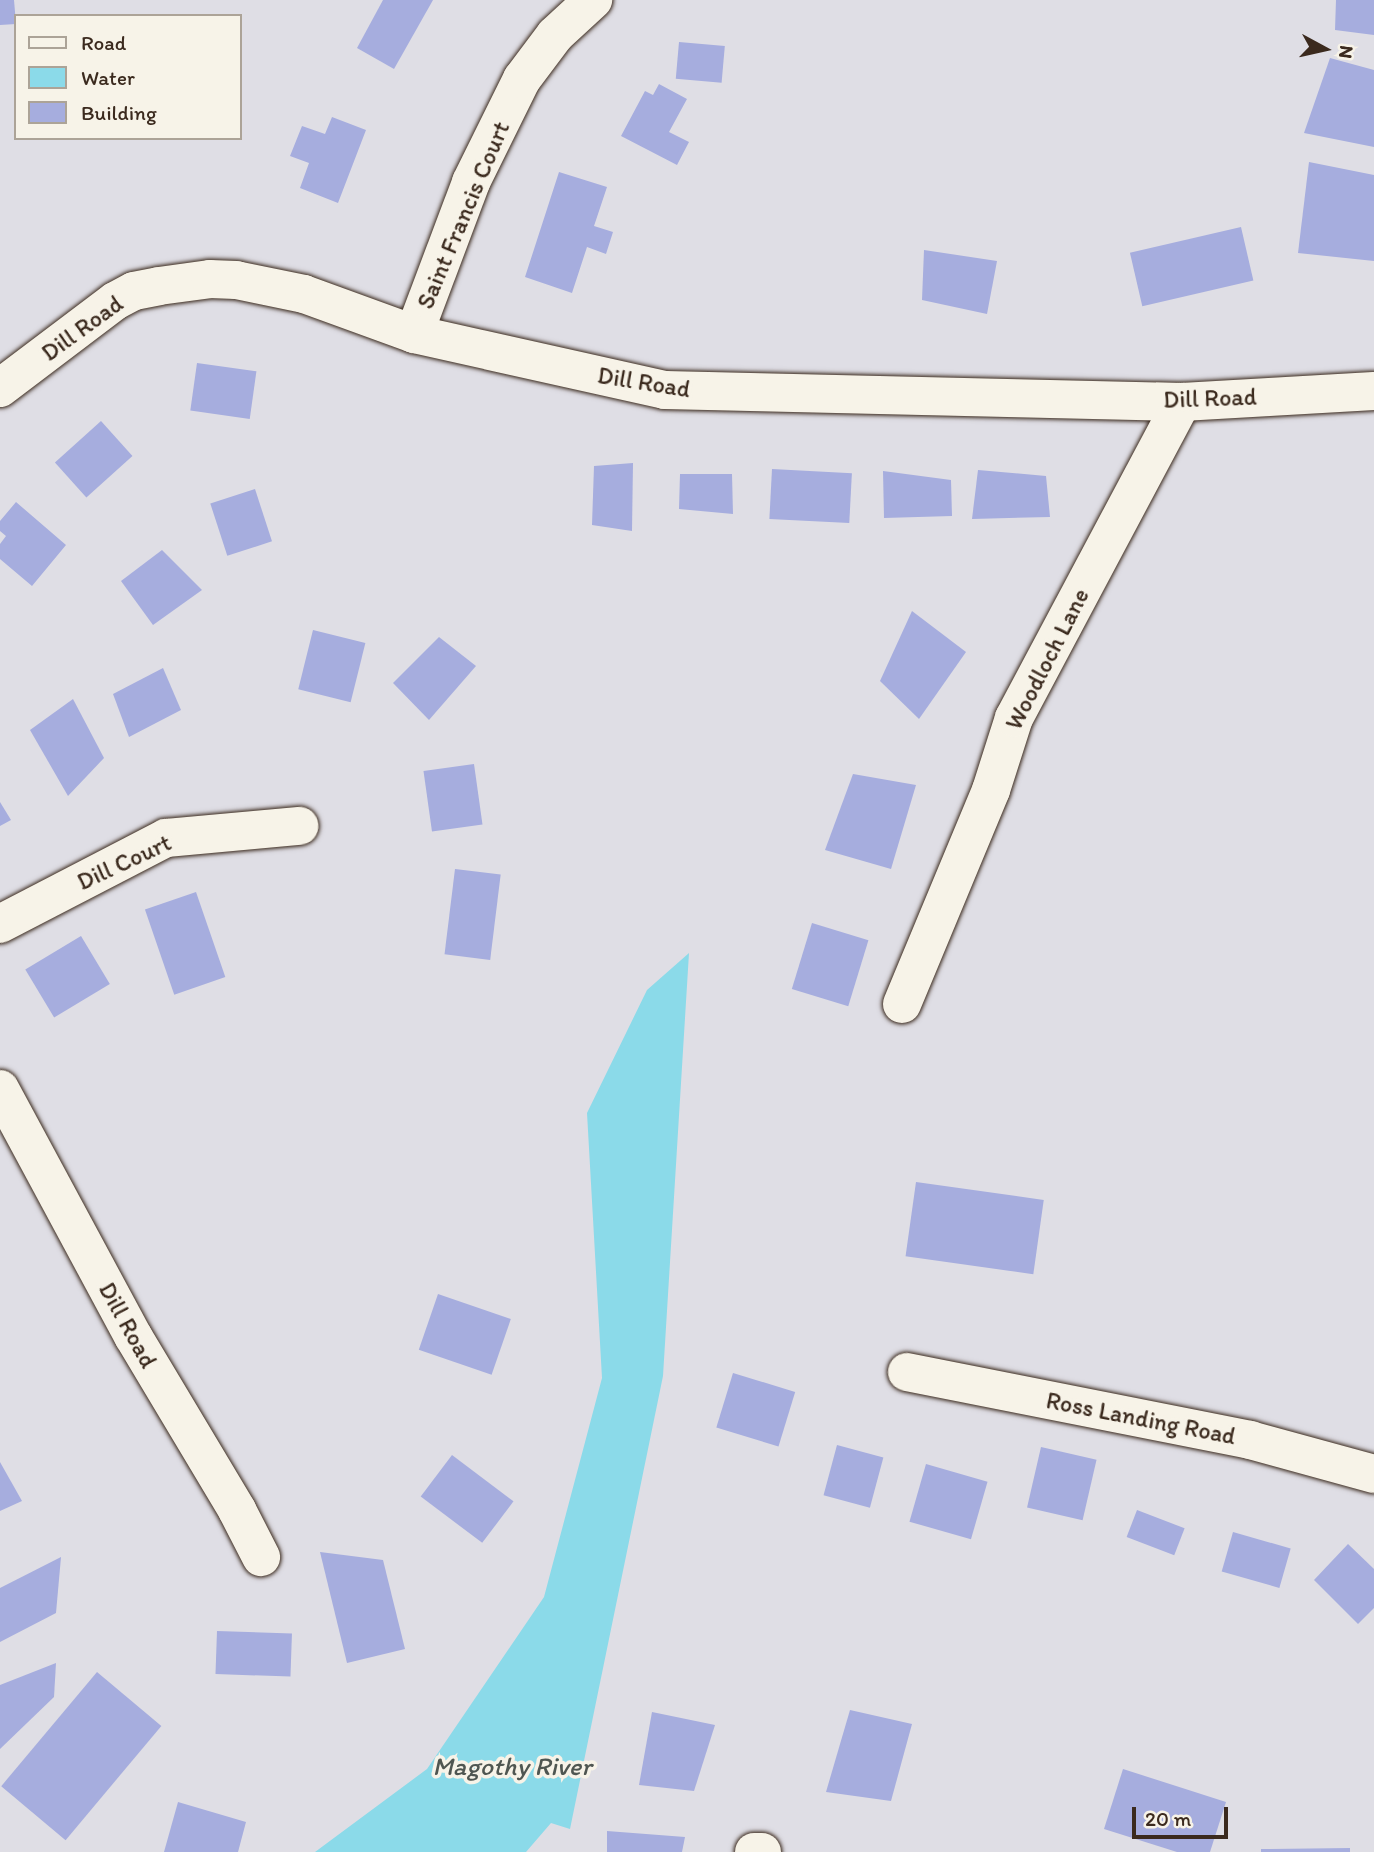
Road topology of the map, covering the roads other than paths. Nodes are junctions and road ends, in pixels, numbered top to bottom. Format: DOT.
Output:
graph roads {
  1 [pos="593,0"];
  2 [pos="414,334"];
  3 [pos="0,388"];
  4 [pos="1374,391"];
  5 [pos="1182,402"];
  6 [pos="299,826"];
  7 [pos="0,924"];
  8 [pos="902,1004"];
  9 [pos="0,1089"];
  10 [pos="907,1372"];
  11 [pos="1374,1474"];
  12 [pos="261,1557"];
  13 [pos="754,1852"];
  14 [pos="762,1852"];
  1 -- 2 [label="street, Saint Francis Court"];
  2 -- 3 [label="street, Dill Road"];
  2 -- 5 [label="street, Dill Road"];
  4 -- 5 [label="street, Dill Road"];
  5 -- 8 [label="street, Woodloch Lane"];
  6 -- 7 [label="street, Dill Court"];
  9 -- 12 [label="street, Dill Road"];
  10 -- 11 [label="street, Ross Landing Road"];
  13 -- 14 [label="street"];
}
